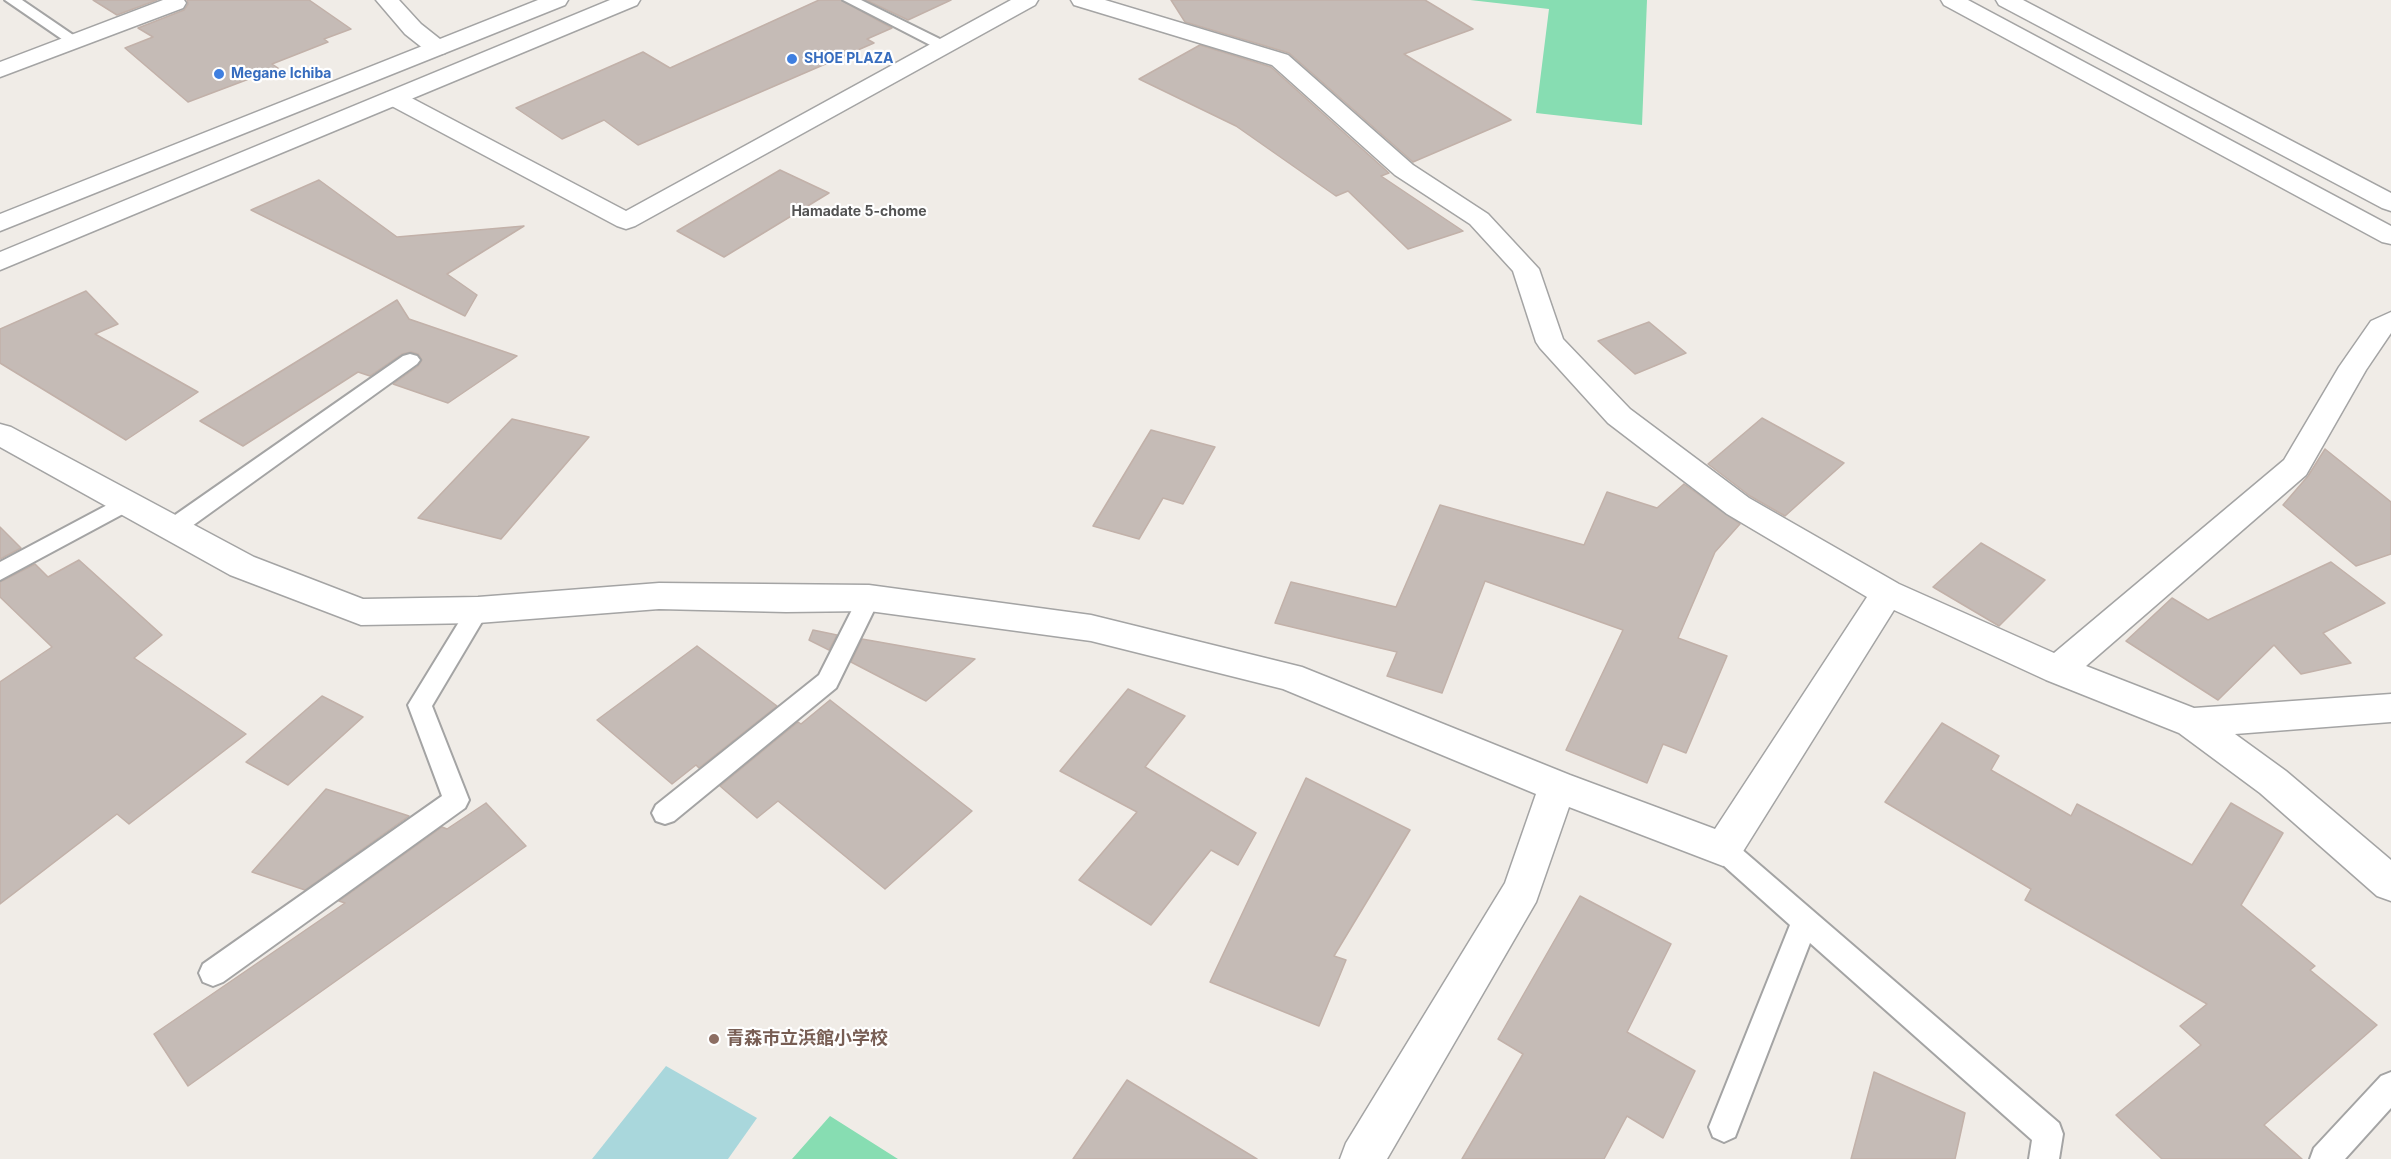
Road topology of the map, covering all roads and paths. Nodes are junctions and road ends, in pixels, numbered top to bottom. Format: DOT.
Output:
graph roads {
  1 [pos="12,0"];
  2 [pos="387,0"];
  3 [pos="557,0"];
  4 [pos="628,0"];
  5 [pos="850,0"];
  6 [pos="1027,0"];
  7 [pos="1082,0"];
  8 [pos="1952,0"];
  9 [pos="2007,0"];
  10 [pos="175,3"];
  11 [pos="74,41"];
  12 [pos="944,46"];
  13 [pos="437,48"];
  14 [pos="0,70"];
  15 [pos="394,98"];
  16 [pos="2391,202"];
  17 [pos="0,223"];
  18 [pos="2391,236"];
  19 [pos="0,262"];
  20 [pos="2391,321"];
  21 [pos="410,360"];
  22 [pos="0,434"];
  23 [pos="126,502"];
  24 [pos="173,528"];
  25 [pos="0,572"];
  26 [pos="1887,593"];
  27 [pos="869,598"];
  28 [pos="478,610"];
  29 [pos="2058,670"];
  30 [pos="2391,708"];
  31 [pos="2192,723"];
  32 [pos="1557,786"];
  33 [pos="665,813"];
  34 [pos="1723,849"];
  35 [pos="2391,884"];
  36 [pos="1805,922"];
  37 [pos="213,973"];
  38 [pos="2391,1086"];
  39 [pos="1724,1127"];
  40 [pos="1362,1159"];
  41 [pos="2044,1159"];
  42 [pos="2325,1159"];
  1 -- 11 [label="lane"];
  2 -- 13 [label="street"];
  3 -- 13 [label="street"];
  4 -- 15 [label="street"];
  5 -- 12 [label="lane"];
  6 -- 12 [label="street"];
  7 -- 26 [label="street"];
  8 -- 18 [label="street"];
  9 -- 16 [label="street"];
  10 -- 11 [label="street"];
  11 -- 14 [label="street"];
  12 -- 15 [label="street"];
  13 -- 17 [label="street"];
  15 -- 19 [label="street"];
  20 -- 29 [label="street"];
  21 -- 24 [label="lane"];
  22 -- 23 [label="street"];
  23 -- 24 [label="street"];
  23 -- 25 [label="lane"];
  24 -- 28 [label="street"];
  26 -- 29 [label="street"];
  26 -- 34 [label="street"];
  27 -- 28 [label="street"];
  27 -- 32 [label="street"];
  27 -- 33 [label="lane"];
  28 -- 37 [label="lane"];
  29 -- 31 [label="street"];
  30 -- 31 [label="street"];
  31 -- 35 [label="street"];
  32 -- 34 [label="street"];
  32 -- 40 [label="street"];
  34 -- 36 [label="lane"];
  36 -- 39 [label="lane"];
  36 -- 41 [label="lane"];
  38 -- 42 [label="lane"];
}
